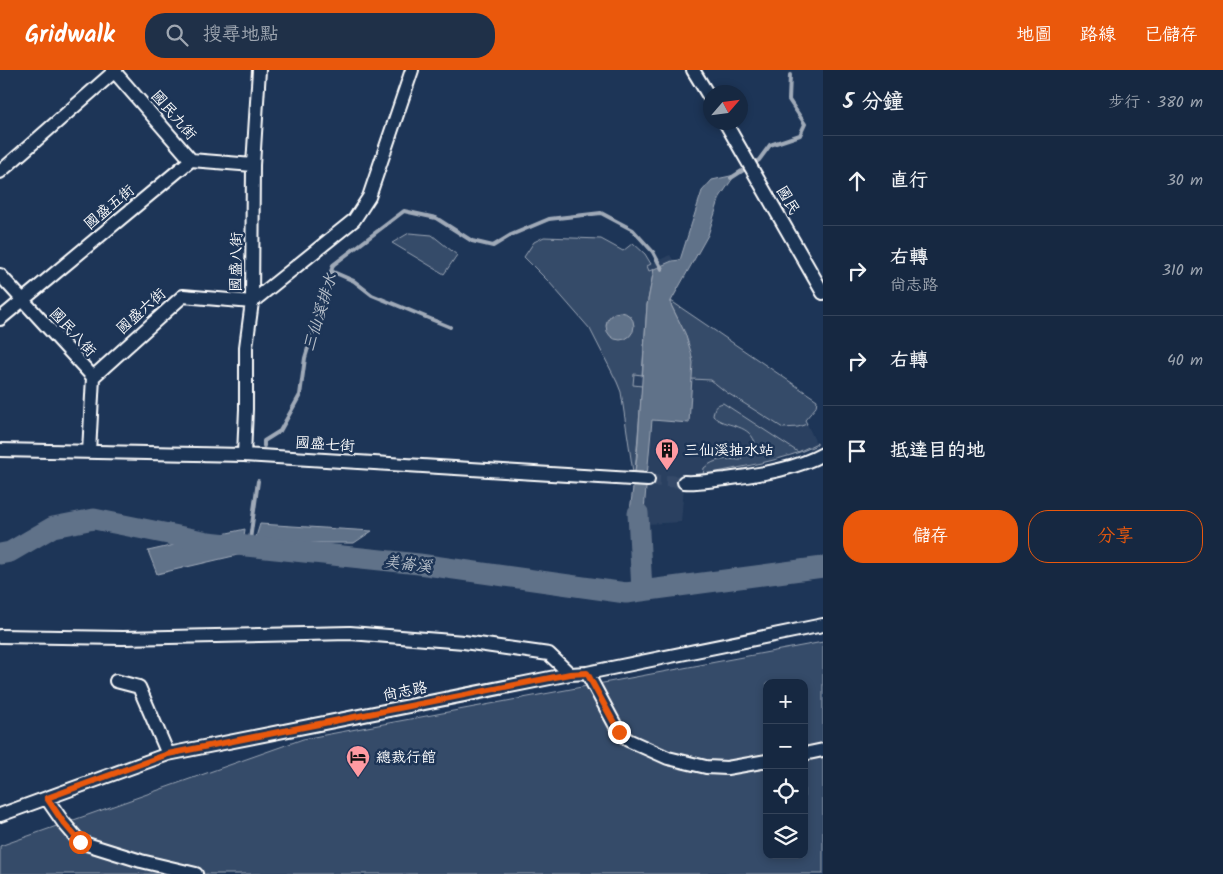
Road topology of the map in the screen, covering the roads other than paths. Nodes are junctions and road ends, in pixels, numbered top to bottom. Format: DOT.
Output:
graph roads {
  1 [pos="114,70"];
  2 [pos="259,70"];
  3 [pos="412,70"];
  4 [pos="693,70"];
  5 [pos="703,86"];
  6 [pos="729,130"];
  7 [pos="191,160"];
  8 [pos="253,165"];
  9 [pos="0,172"];
  10 [pos="0,275"];
  11 [pos="823,293"];
  12 [pos="22,300"];
  13 [pos="252,302"];
  14 [pos="0,318"];
  15 [pos="93,377"];
  16 [pos="0,450"];
  17 [pos="89,452"];
  18 [pos="823,454"];
  19 [pos="244,455"];
  20 [pos="648,480"];
  21 [pos="684,482"];
  22 [pos="823,625"];
  23 [pos="0,636"];
  24 [pos="587,673"];
  25 [pos="570,674"];
  26 [pos="116,681"];
  27 [pos="823,750"];
  28 [pos="808,753"];
  29 [pos="168,754"];
  30 [pos="763,762"];
  31 [pos="47,798"];
  32 [pos="0,815"];
  33 [pos="196,874"];
  1 -- 7 [label="street, 國民九街"];
  1 -- 9 [label="street"];
  2 -- 8 [label="street, 國盛八街"];
  3 -- 13 [label="street"];
  4 -- 5 [label="street"];
  6 -- 11 [label="street, 國民"];
  7 -- 8 [label="street"];
  7 -- 12 [label="street, 國盛五街"];
  8 -- 13 [label="street, 國盛八街"];
  10 -- 12 [label="street, 國民八街"];
  12 -- 14 [label="street, 國盛五街"];
  12 -- 15 [label="street, 國民八街"];
  13 -- 15 [label="street, 國盛六街"];
  13 -- 19 [label="street, 國盛八街"];
  15 -- 17 [label="street, 國民八街"];
  16 -- 17 [label="street, 國盛七街"];
  17 -- 19 [label="street, 國盛七街"];
  18 -- 21 [label="street"];
  19 -- 20 [label="street, 國盛七街"];
  22 -- 24 [label="street, 尚志路"];
  23 -- 25 [label="street"];
  24 -- 25 [label="street, 尚志路"];
  24 -- 30 [label="street"];
  25 -- 29 [label="street, 尚志路"];
  26 -- 29 [label="street"];
  27 -- 28 [label="street"];
  29 -- 31 [label="street, 尚志路"];
  31 -- 32 [label="street, 尚志路"];
  31 -- 33 [label="street"];
}
